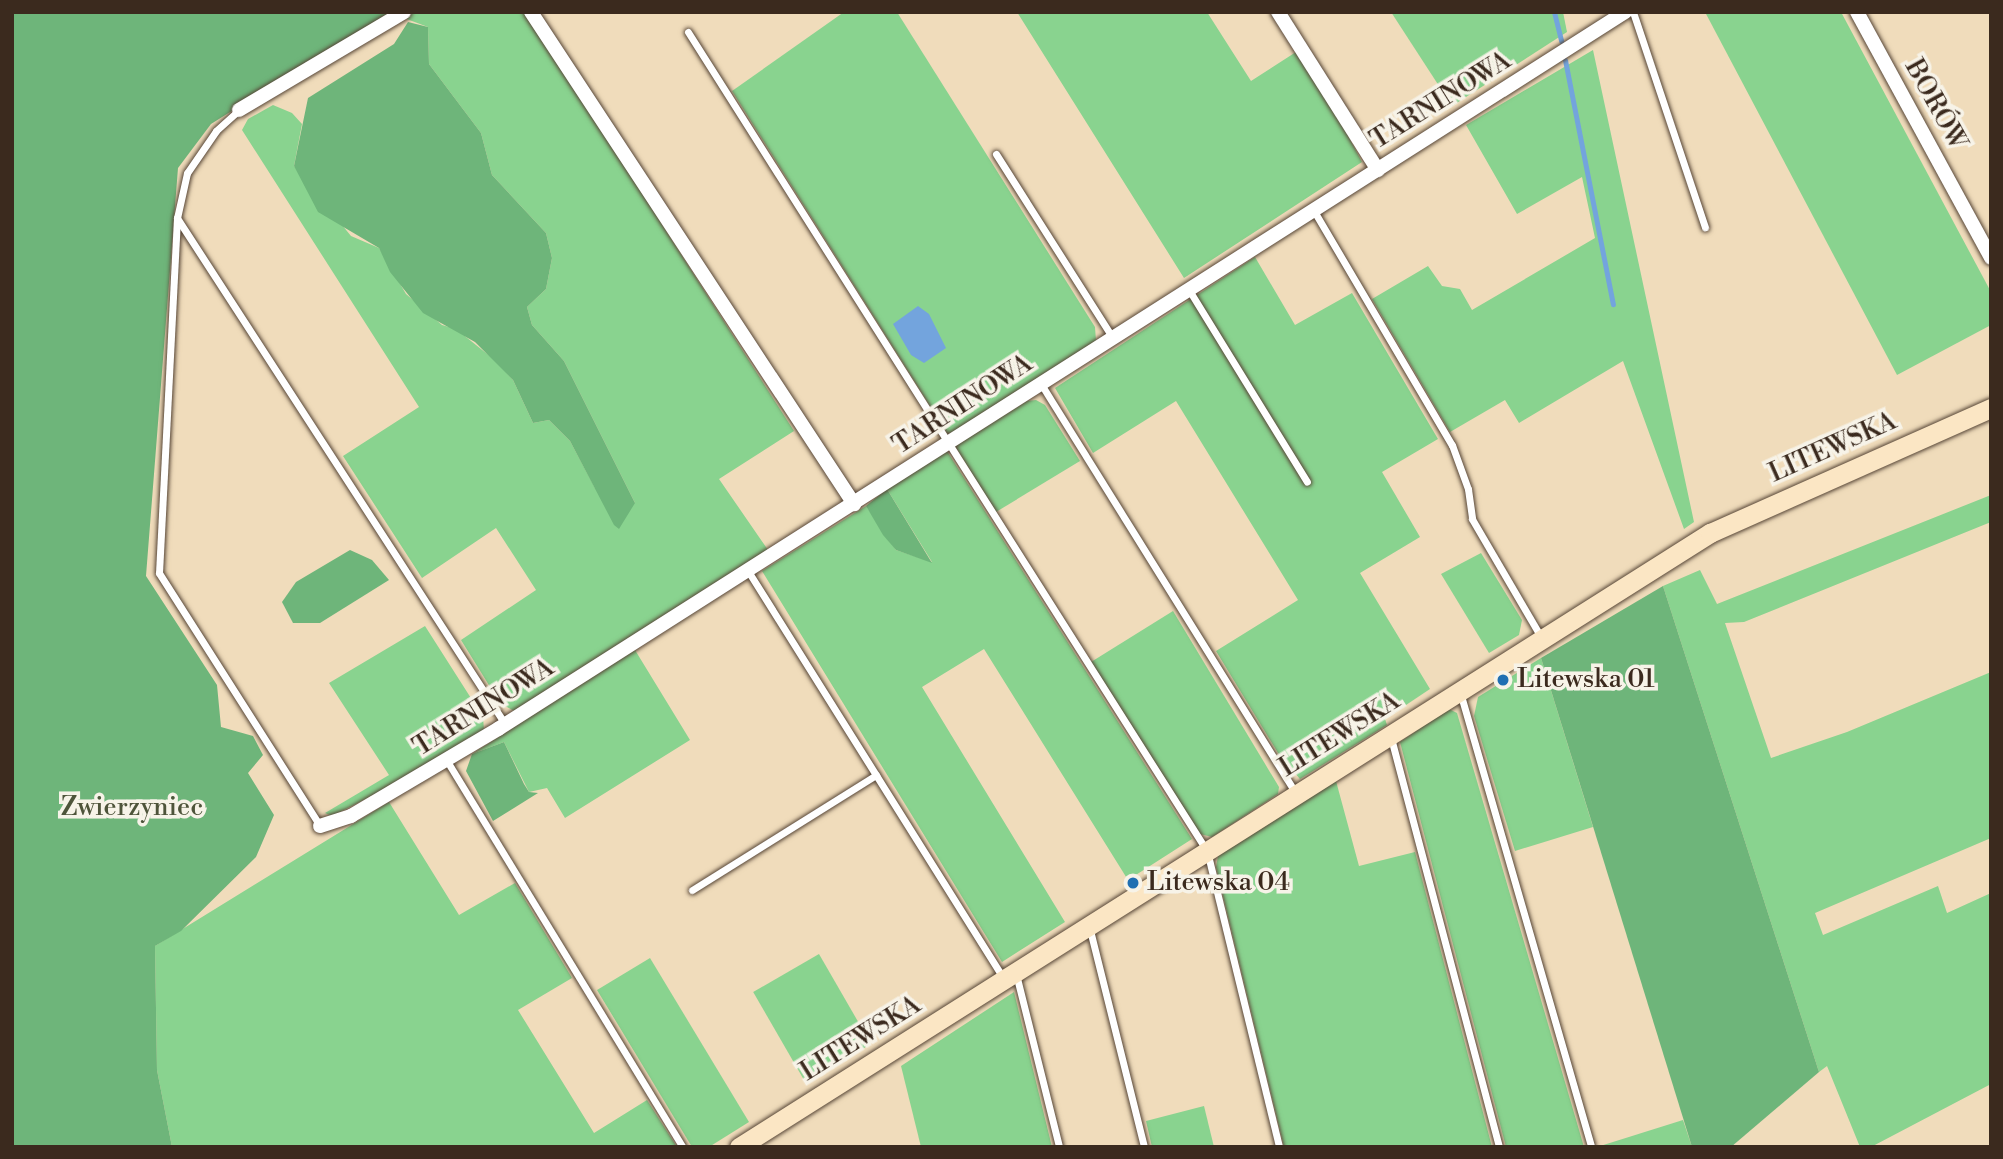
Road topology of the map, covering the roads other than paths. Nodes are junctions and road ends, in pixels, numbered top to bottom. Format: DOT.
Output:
graph roads {
  1 [pos="404,12"];
  2 [pos="531,12"];
  3 [pos="1278,12"];
  4 [pos="1625,12"];
  5 [pos="1633,12"];
  6 [pos="1857,12"];
  7 [pos="688,32"];
  8 [pos="239,110"];
  9 [pos="996,153"];
  10 [pos="1378,170"];
  11 [pos="1314,211"];
  12 [pos="177,218"];
  13 [pos="1705,227"];
  14 [pos="1991,258"];
  15 [pos="1189,290"];
  16 [pos="1113,338"];
  17 [pos="1041,384"];
  18 [pos="1991,408"];
  19 [pos="948,444"];
  20 [pos="1307,482"];
  21 [pos="854,504"];
  22 [pos="748,571"];
  23 [pos="1541,638"];
  24 [pos="1459,690"];
  25 [pos="505,725"];
  26 [pos="1390,734"];
  27 [pos="447,761"];
  28 [pos="876,775"];
  29 [pos="1297,794"];
  30 [pos="320,826"];
  31 [pos="1207,851"];
  32 [pos="692,890"];
  33 [pos="1089,925"];
  34 [pos="1010,976"];
  35 [pos="762,1140"];
  36 [pos="1591,1145"];
  37 [pos="683,1147"];
  38 [pos="739,1147"];
  39 [pos="1059,1147"];
  40 [pos="1144,1147"];
  41 [pos="1279,1147"];
  42 [pos="1499,1147"];
  1 -- 8 [label="street"];
  2 -- 21 [label="street"];
  3 -- 10 [label="street"];
  4 -- 10 [label="street, TARNINOWA"];
  5 -- 13 [label="lane"];
  6 -- 14 [label="street, BORÓW"];
  7 -- 19 [label="lane"];
  8 -- 12 [label="lane"];
  9 -- 16 [label="lane"];
  10 -- 11 [label="street, TARNINOWA"];
  11 -- 15 [label="street, TARNINOWA"];
  11 -- 23 [label="lane"];
  12 -- 25 [label="lane"];
  12 -- 30 [label="lane"];
  15 -- 16 [label="street, TARNINOWA"];
  15 -- 20 [label="lane"];
  16 -- 17 [label="street, TARNINOWA"];
  17 -- 19 [label="street, TARNINOWA"];
  17 -- 29 [label="lane"];
  18 -- 23 [label="street, LITEWSKA"];
  19 -- 21 [label="street, TARNINOWA"];
  19 -- 31 [label="lane"];
  21 -- 22 [label="street, TARNINOWA"];
  22 -- 25 [label="street, TARNINOWA"];
  22 -- 28 [label="lane"];
  23 -- 24 [label="street, LITEWSKA"];
  24 -- 26 [label="street, LITEWSKA"];
  24 -- 36 [label="lane"];
  25 -- 27 [label="street, TARNINOWA"];
  26 -- 29 [label="street, LITEWSKA"];
  26 -- 42 [label="lane"];
  27 -- 30 [label="street, TARNINOWA"];
  27 -- 37 [label="lane"];
  28 -- 32 [label="lane"];
  28 -- 34 [label="lane"];
  29 -- 31 [label="street, LITEWSKA"];
  31 -- 33 [label="street, LITEWSKA"];
  31 -- 41 [label="lane"];
  33 -- 34 [label="street, LITEWSKA"];
  33 -- 40 [label="lane"];
  34 -- 35 [label="street, LITEWSKA"];
  34 -- 39 [label="lane"];
  35 -- 38 [label="street, LITEWSKA"];
}
